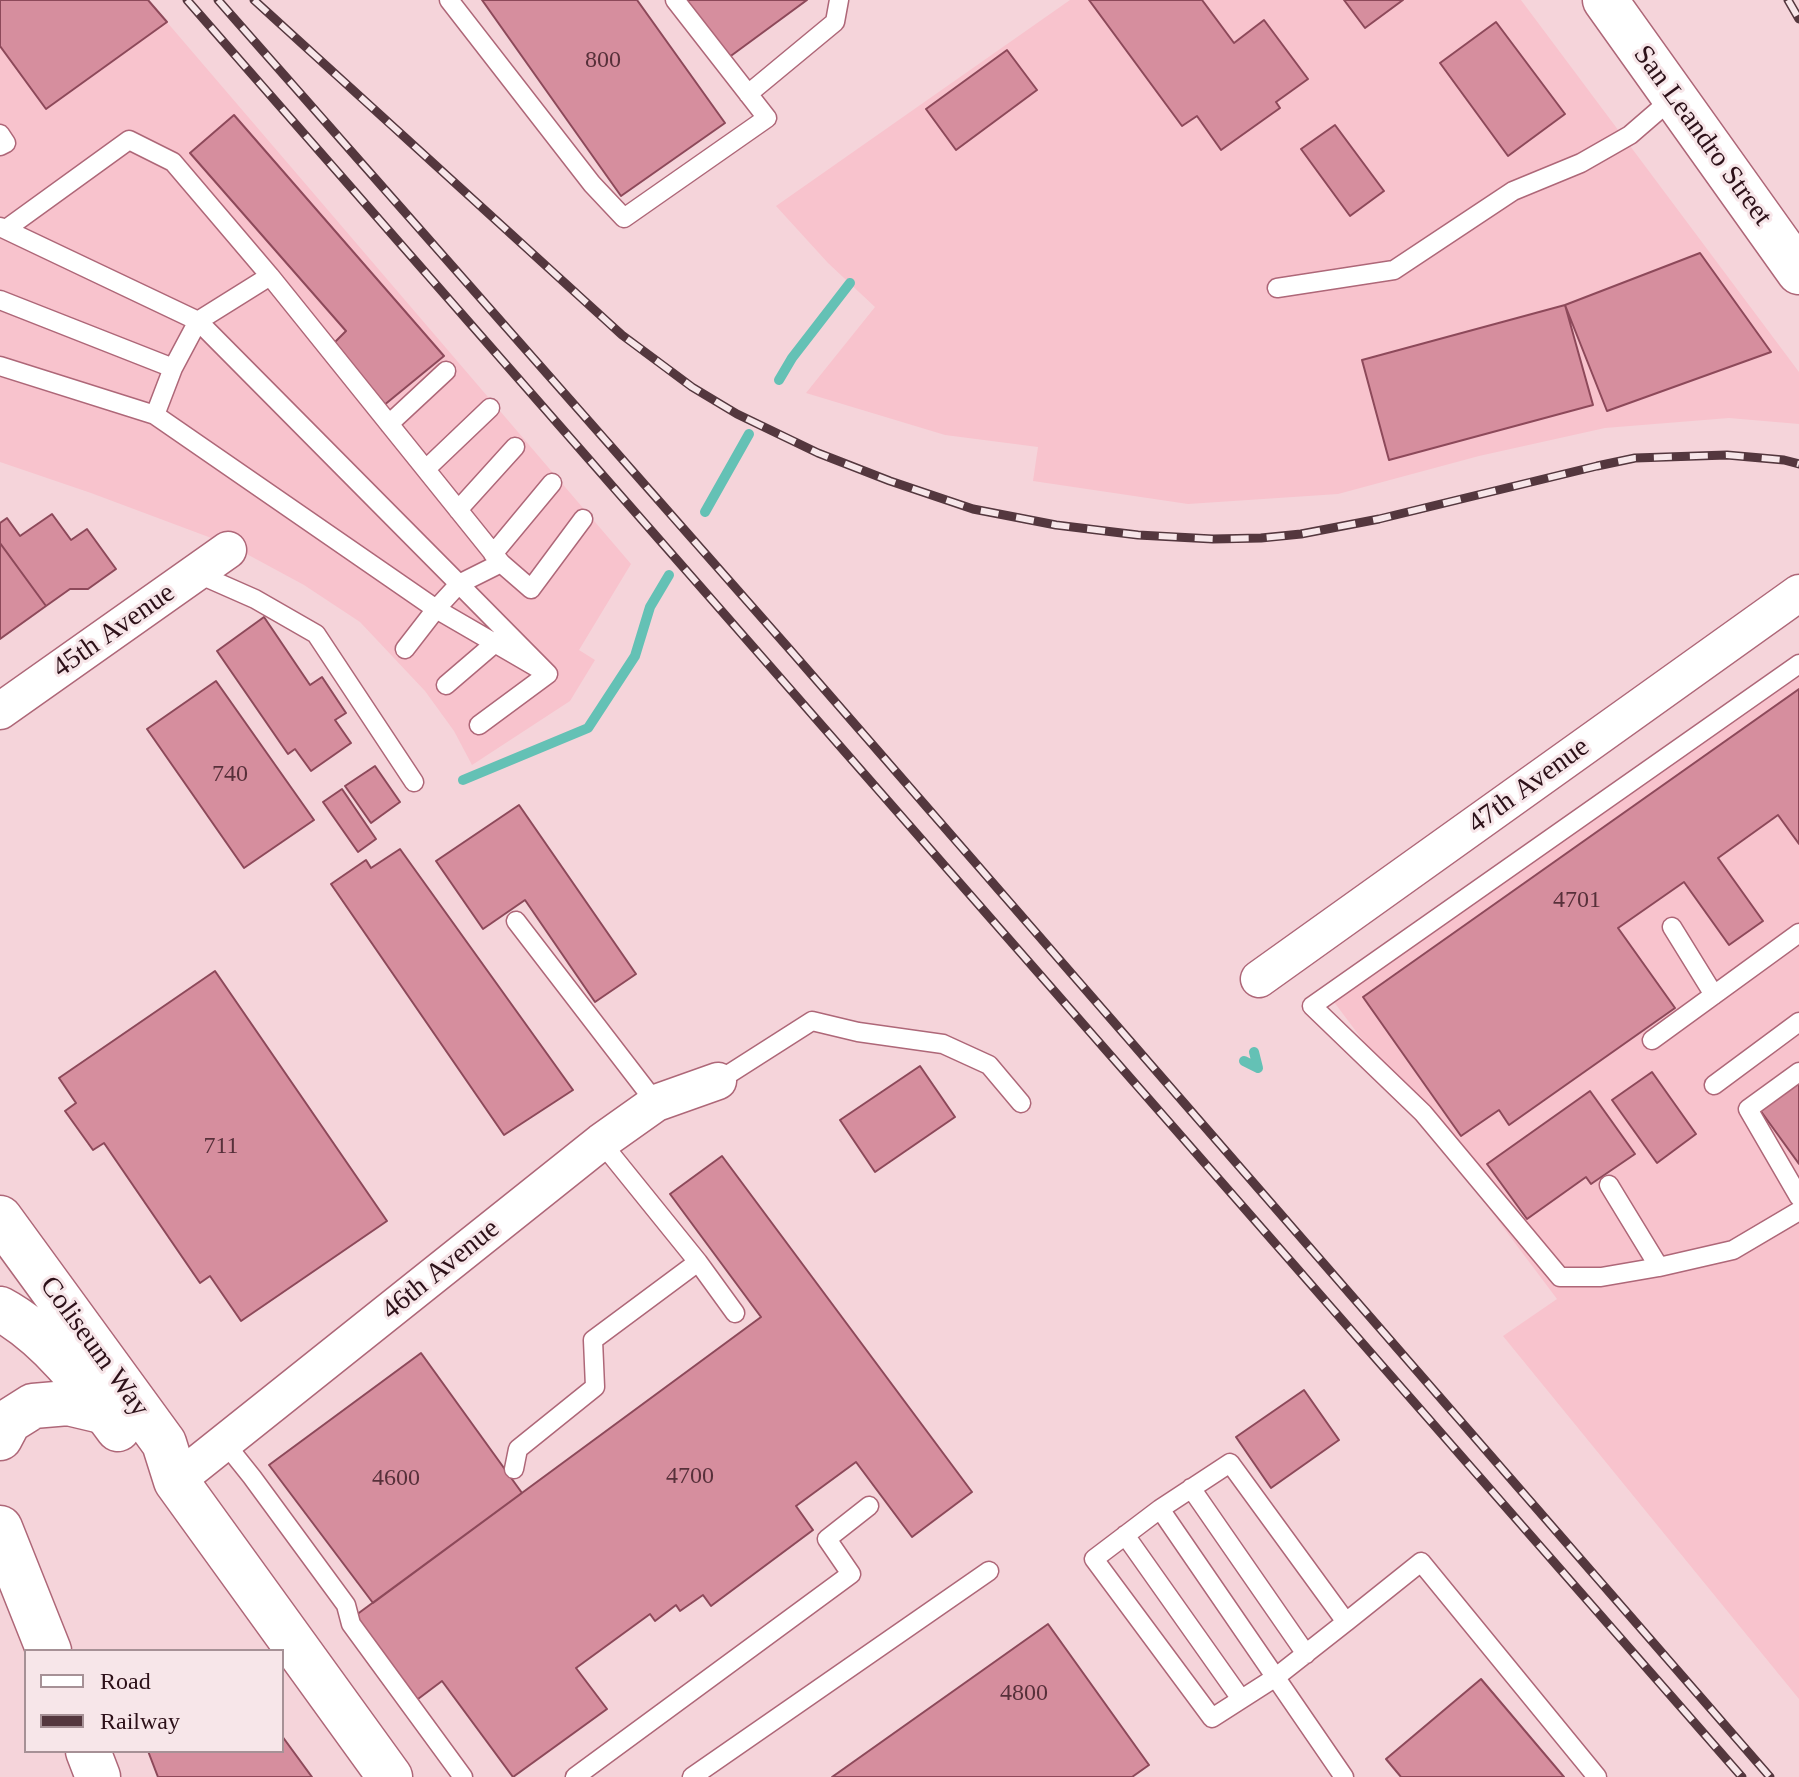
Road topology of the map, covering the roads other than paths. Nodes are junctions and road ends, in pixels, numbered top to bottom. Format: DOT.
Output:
graph roads {
  1 [pos="449,0"];
  2 [pos="675,0"];
  3 [pos="839,0"];
  4 [pos="1605,0"];
  5 [pos="748,94"];
  6 [pos="1674,97"];
  7 [pos="0,134"];
  8 [pos="0,146"];
  9 [pos="3,228"];
  10 [pos="1799,272"];
  11 [pos="270,276"];
  12 [pos="1277,288"];
  13 [pos="0,300"];
  14 [pos="198,321"];
  15 [pos="0,366"];
  16 [pos="173,368"];
  17 [pos="446,371"];
  18 [pos="490,408"];
  19 [pos="155,415"];
  20 [pos="389,424"];
  21 [pos="515,447"];
  22 [pos="426,469"];
  23 [pos="552,483"];
  24 [pos="458,510"];
  25 [pos="583,519"];
  26 [pos="228,550"];
  27 [pos="497,558"];
  28 [pos="196,573"];
  29 [pos="459,584"];
  30 [pos="1799,593"];
  31 [pos="436,609"];
  32 [pos="495,643"];
  33 [pos="405,649"];
  34 [pos="1799,664"];
  35 [pos="548,674"];
  36 [pos="446,685"];
  37 [pos="0,711"];
  38 [pos="479,725"];
  39 [pos="414,782"];
  40 [pos="516,921"];
  41 [pos="1672,927"];
  42 [pos="1799,933"];
  43 [pos="1259,979"];
  44 [pos="1714,995"];
  45 [pos="1799,1022"];
  46 [pos="1652,1040"];
  47 [pos="1799,1072"];
  48 [pos="718,1081"];
  49 [pos="1714,1085"];
  50 [pos="656,1103"];
  51 [pos="1021,1103"];
  52 [pos="601,1142"];
  53 [pos="1609,1185"];
  54 [pos="1799,1197"];
  55 [pos="1799,1211"];
  56 [pos="0,1218"];
  57 [pos="698,1262"];
  58 [pos="1659,1267"];
  59 [pos="0,1309"];
  60 [pos="735,1313"];
  61 [pos="106,1412"];
  62 [pos="0,1438"];
  63 [pos="224,1442"];
  64 [pos="514,1469"];
  65 [pos="176,1481"];
  66 [pos="1191,1488"];
  67 [pos="869,1506"];
  68 [pos="1160,1509"];
  69 [pos="1,1528"];
  70 [pos="1125,1535"];
  71 [pos="989,1571"];
  72 [pos="1346,1622"];
  73 [pos="48,1649"];
  74 [pos="1306,1654"];
  75 [pos="1276,1677"];
  76 [pos="1241,1699"];
  77 [pos="89,1753"];
  78 [pos="587,1774"];
  79 [pos="98,1777"];
  80 [pos="390,1777"];
  81 [pos="463,1777"];
  82 [pos="692,1777"];
  83 [pos="1344,1777"];
  84 [pos="1597,1777"];
  1 -- 5 [label="lane"];
  2 -- 5 [label="lane"];
  3 -- 5 [label="lane"];
  4 -- 6 [label="main road, San Leandro Street"];
  6 -- 10 [label="main road, San Leandro Street"];
  6 -- 12 [label="lane"];
  7 -- 8 [label="lane"];
  9 -- 11 [label="lane"];
  9 -- 14 [label="lane"];
  11 -- 14 [label="lane"];
  11 -- 20 [label="lane"];
  13 -- 16 [label="lane"];
  14 -- 16 [label="lane"];
  14 -- 29 [label="lane"];
  15 -- 19 [label="lane"];
  16 -- 19 [label="lane"];
  17 -- 20 [label="lane"];
  18 -- 22 [label="lane"];
  19 -- 31 [label="lane"];
  20 -- 22 [label="lane"];
  21 -- 24 [label="lane"];
  22 -- 24 [label="lane"];
  23 -- 27 [label="lane"];
  24 -- 27 [label="lane"];
  25 -- 27 [label="lane"];
  26 -- 28 [label="street, 45th Avenue"];
  27 -- 29 [label="lane"];
  28 -- 37 [label="street, 45th Avenue"];
  28 -- 39 [label="lane"];
  29 -- 31 [label="lane"];
  29 -- 35 [label="lane"];
  30 -- 43 [label="street, 47th Avenue"];
  31 -- 32 [label="lane"];
  31 -- 33 [label="lane"];
  32 -- 35 [label="lane"];
  32 -- 36 [label="lane"];
  34 -- 58 [label="lane"];
  35 -- 38 [label="lane"];
  40 -- 50 [label="lane"];
  41 -- 44 [label="lane"];
  42 -- 44 [label="lane"];
  44 -- 46 [label="lane"];
  45 -- 49 [label="lane"];
  47 -- 54 [label="lane"];
  48 -- 50 [label="street, 46th Avenue"];
  48 -- 51 [label="lane"];
  50 -- 52 [label="street, 46th Avenue"];
  52 -- 57 [label="lane"];
  52 -- 63 [label="street, 46th Avenue"];
  53 -- 58 [label="lane"];
  55 -- 58 [label="lane"];
  56 -- 65 [label="main road, Coliseum Way"];
  57 -- 60 [label="lane"];
  57 -- 64 [label="lane"];
  59 -- 61 [label="main road, Coliseum Way"];
  61 -- 62 [label="main road"];
  61 -- 65 [label="main road, Coliseum Way"];
  63 -- 65 [label="street, 46th Avenue"];
  63 -- 81 [label="lane"];
  65 -- 80 [label="main road, Coliseum Way"];
  66 -- 68 [label="lane"];
  66 -- 72 [label="lane"];
  66 -- 74 [label="lane"];
  67 -- 78 [label="lane"];
  68 -- 70 [label="lane"];
  68 -- 75 [label="lane"];
  69 -- 73 [label="main road"];
  70 -- 76 [label="lane"];
  70 -- 76 [label="lane"];
  71 -- 82 [label="lane"];
  72 -- 74 [label="lane"];
  72 -- 84 [label="lane"];
  74 -- 75 [label="lane"];
  75 -- 76 [label="lane"];
  75 -- 83 [label="lane"];
  77 -- 79 [label="main road"];
}
